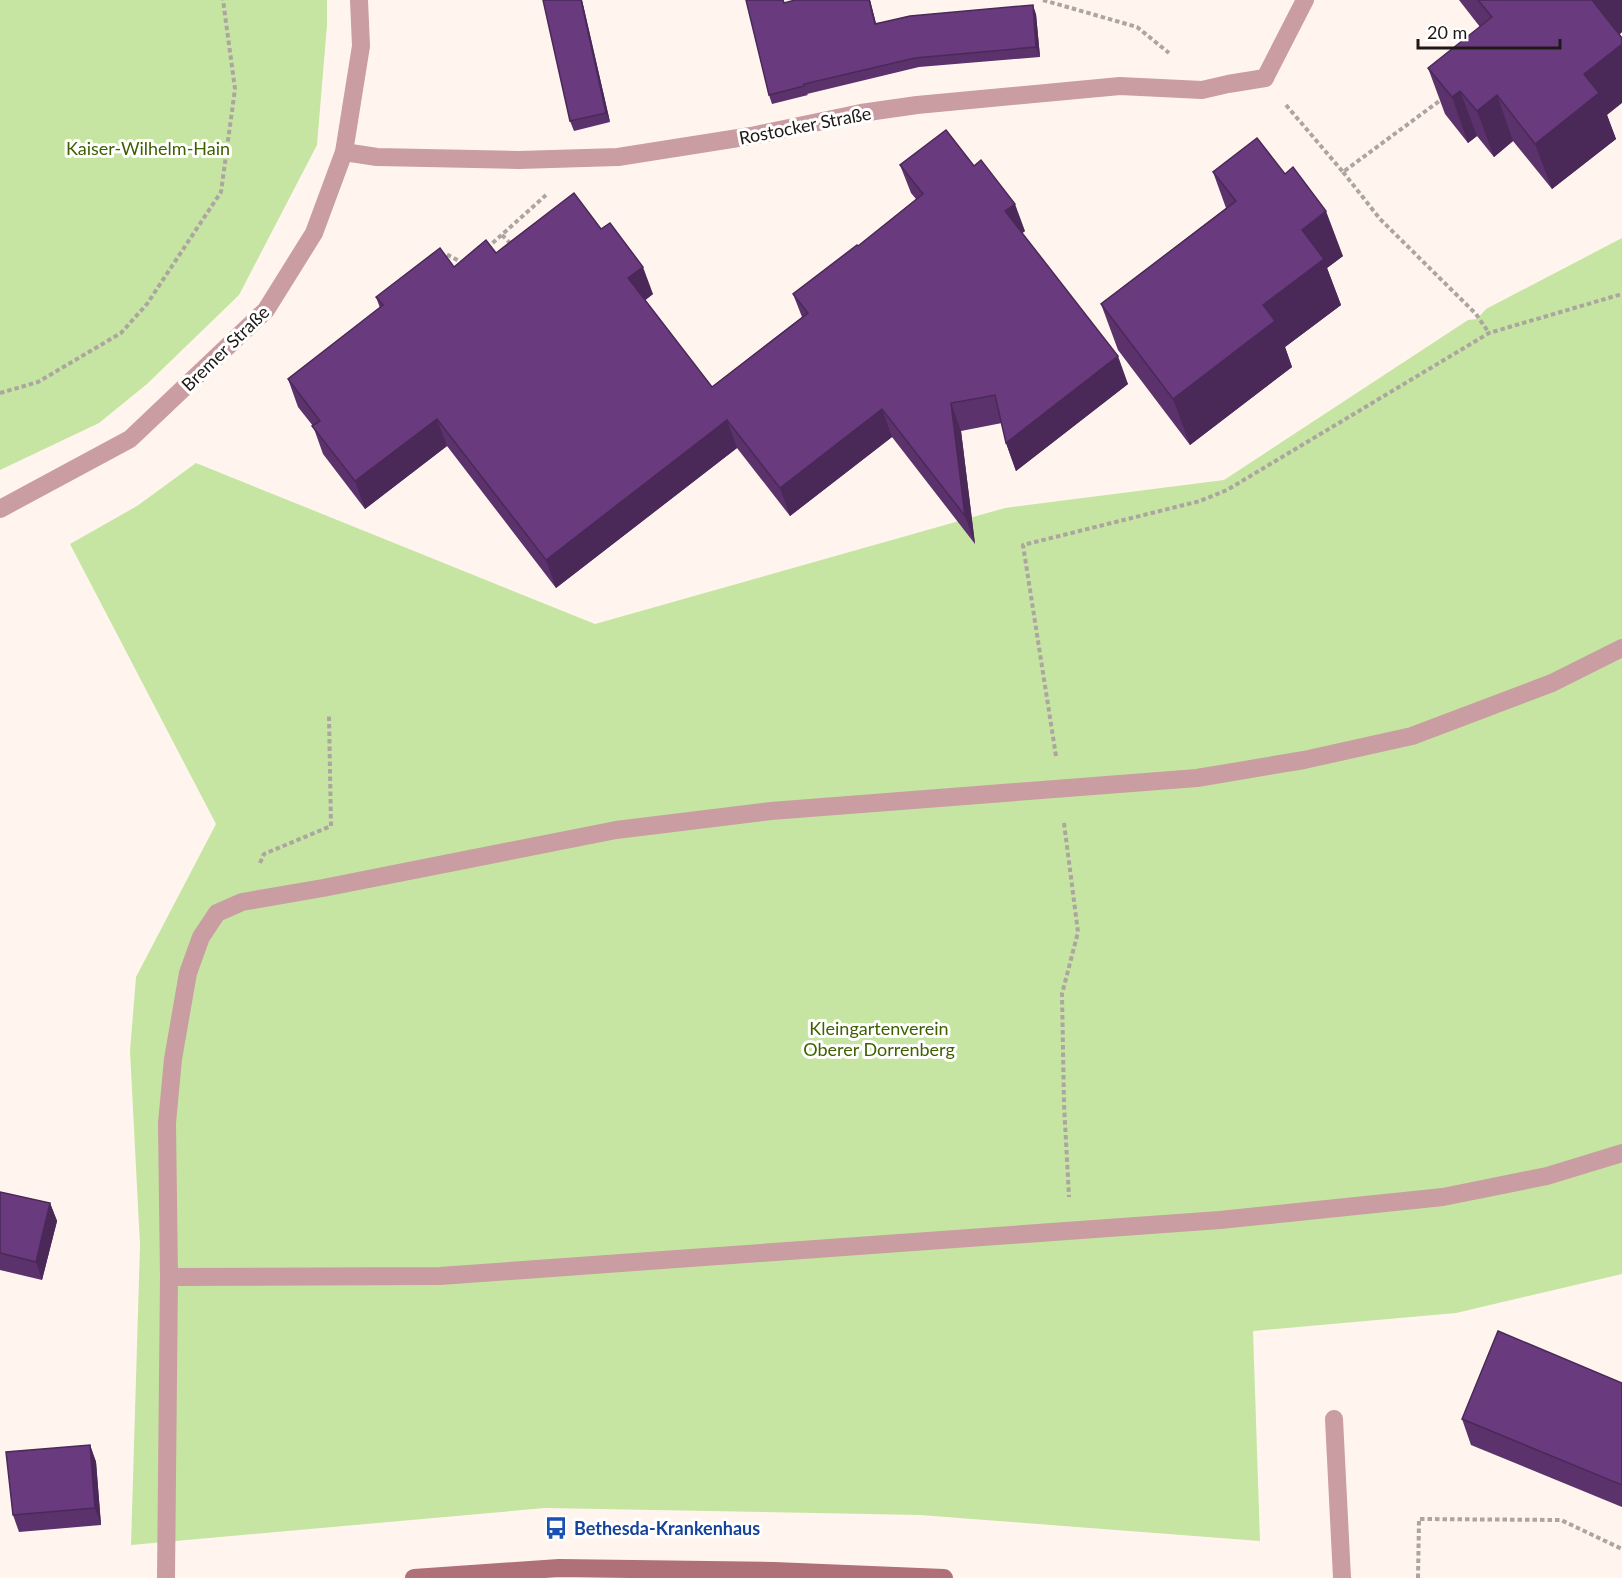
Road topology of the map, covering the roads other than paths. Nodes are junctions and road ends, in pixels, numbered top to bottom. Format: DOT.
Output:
graph roads {
  1 [pos="359,0"];
  2 [pos="1305,0"];
  3 [pos="344,152"];
  4 [pos="0,509"];
  5 [pos="1622,648"];
  6 [pos="1622,1153"];
  7 [pos="169,1277"];
  8 [pos="1334,1419"];
  9 [pos="774,1574"];
  10 [pos="166,1578"];
  11 [pos="414,1578"];
  12 [pos="944,1578"];
  13 [pos="1342,1578"];
  1 -- 3 [label="street, Bremer Straße"];
  2 -- 3 [label="street, Rostocker Straße"];
  3 -- 4 [label="street, Bremer Straße"];
  5 -- 7 [label="street"];
  6 -- 7 [label="street"];
  7 -- 10 [label="street"];
  8 -- 13 [label="street"];
  9 -- 11 [label="street"];
  9 -- 12 [label="street"];
}
